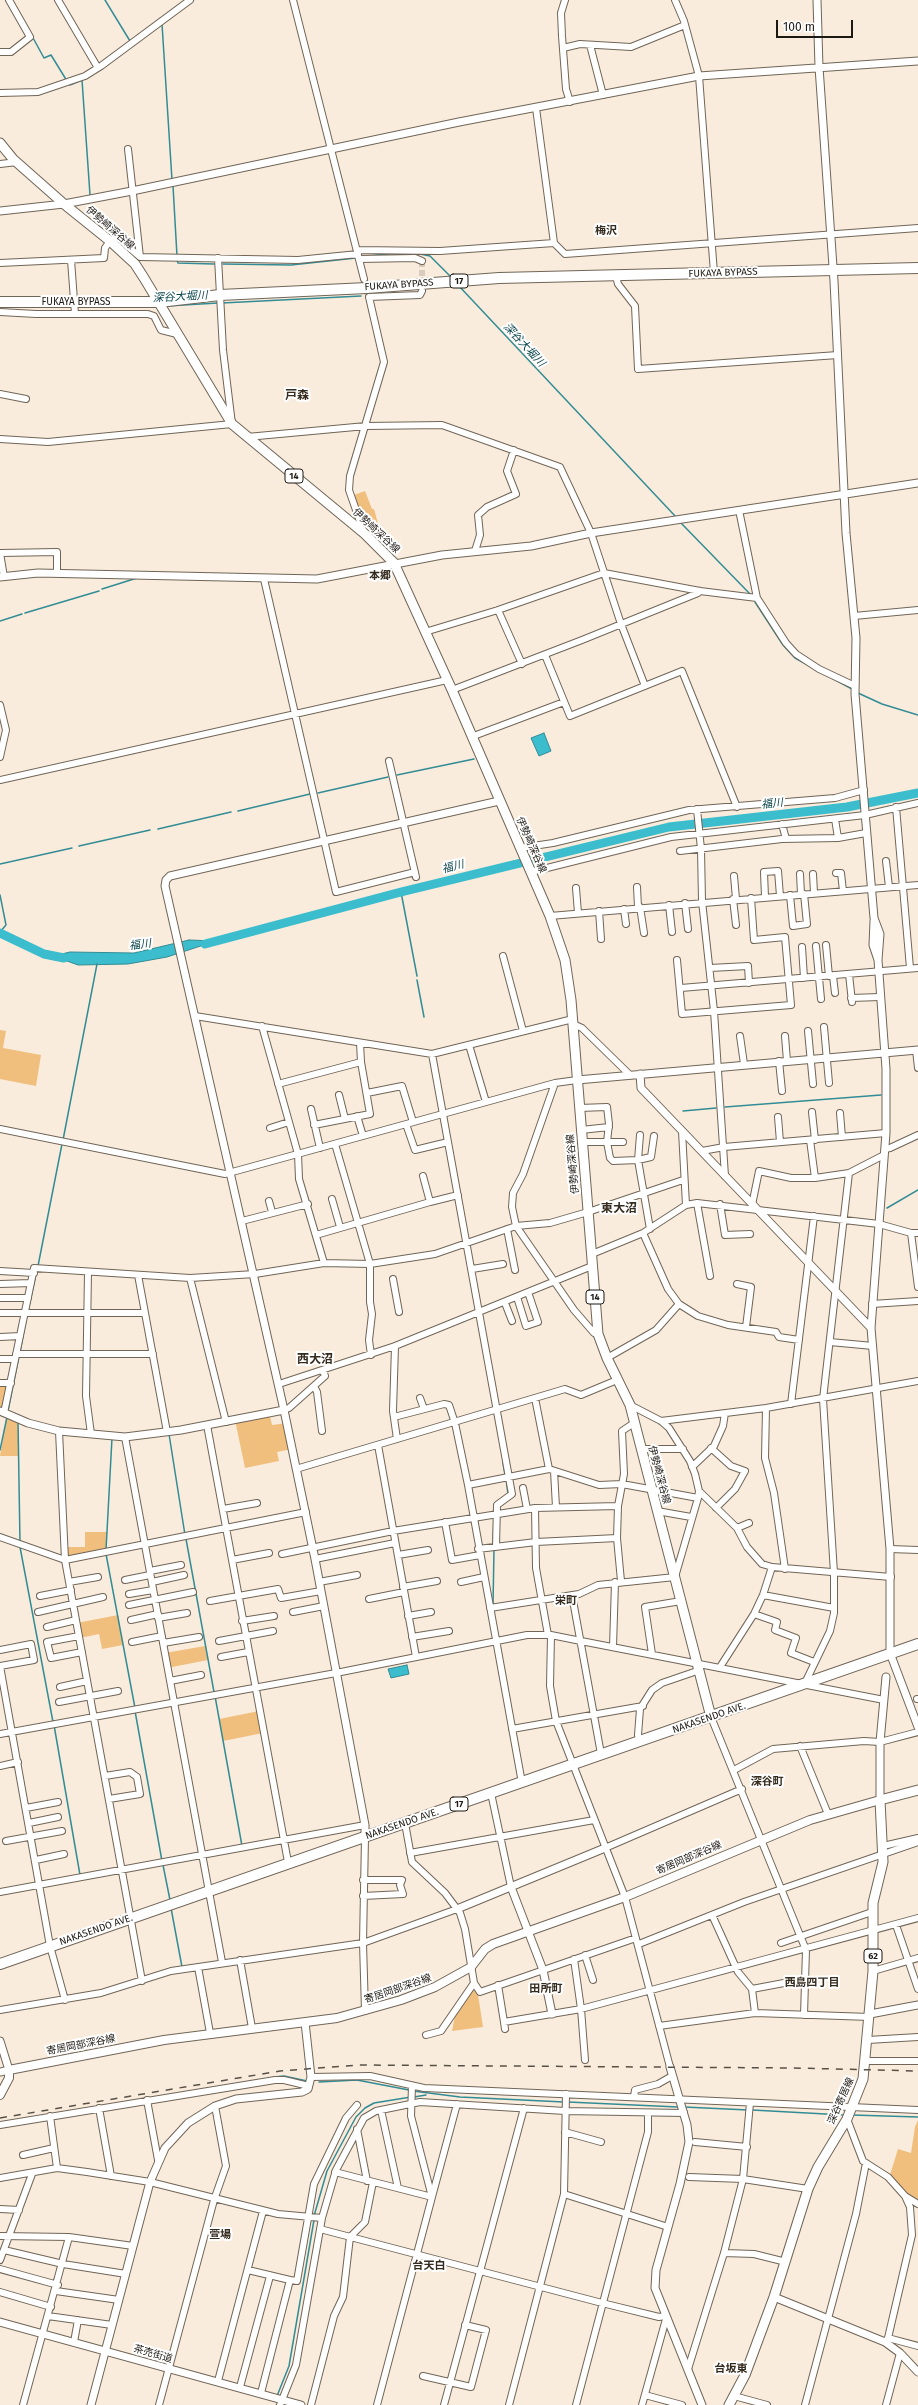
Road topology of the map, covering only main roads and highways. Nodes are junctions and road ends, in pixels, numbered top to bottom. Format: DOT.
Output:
graph roads {
  1 [pos="0,143"];
  2 [pos="918,268"];
  3 [pos="0,302"];
  4 [pos="159,302"];
  5 [pos="918,1644"];
  6 [pos="712,1717"];
  7 [pos="918,1790"];
  8 [pos="880,1800"];
  9 [pos="0,1964"];
  10 [pos="0,2095"];
  11 [pos="728,2405"];
  1 -- 4 [label="main road, 伊勢崎深谷線 / 14"];
  2 -- 4 [label="highway, FUKAYA BYPASS / 17"];
  3 -- 4 [label="highway, FUKAYA BYPASS / 17"];
  4 -- 6 [label="main road, 伊勢崎深谷線 / 14"];
  5 -- 6 [label="highway, NAKASENDO AVE. / 17"];
  6 -- 9 [label="highway, NAKASENDO AVE. / 17"];
  7 -- 8 [label="main road"];
  8 -- 10 [label="main road, 寄居岡部深谷線"];
  8 -- 11 [label="main road, 深谷寄居線 / 62"];
}
